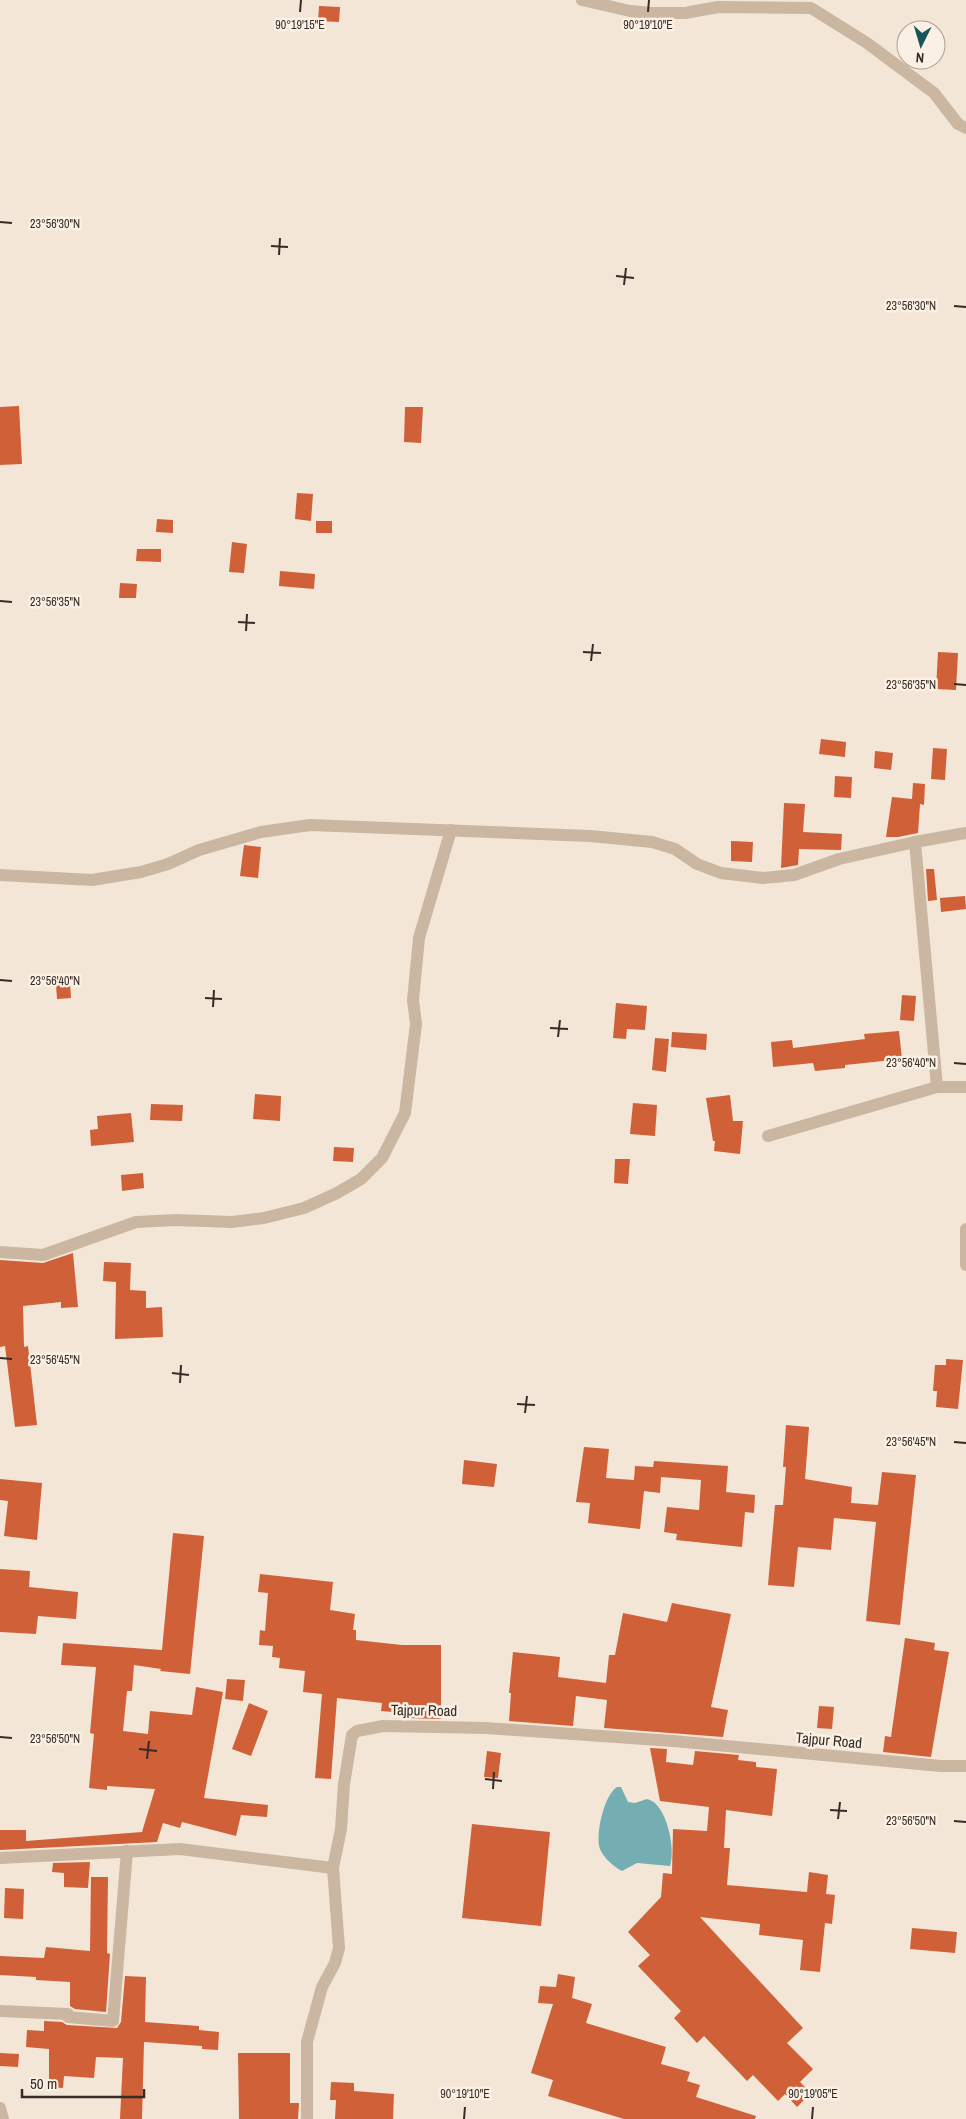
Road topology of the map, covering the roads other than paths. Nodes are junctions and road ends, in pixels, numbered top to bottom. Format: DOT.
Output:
graph roads {
  1 [pos="582,0"];
  2 [pos="966,128"];
  3 [pos="451,830"];
  4 [pos="966,833"];
  5 [pos="915,842"];
  6 [pos="0,875"];
  7 [pos="938,1087"];
  8 [pos="966,1087"];
  9 [pos="768,1136"];
  10 [pos="966,1229"];
  11 [pos="0,1252"];
  12 [pos="966,1265"];
  13 [pos="966,1766"];
  14 [pos="127,1851"];
  15 [pos="0,1858"];
  16 [pos="333,1868"];
  17 [pos="0,2011"];
  18 [pos="0,2108"];
  19 [pos="3,2119"];
  20 [pos="307,2119"];
  1 -- 2 [label="street"];
  3 -- 5 [label="street"];
  3 -- 6 [label="street"];
  3 -- 11 [label="street"];
  4 -- 5 [label="street"];
  5 -- 7 [label="street"];
  7 -- 8 [label="street"];
  7 -- 9 [label="street"];
  10 -- 12 [label="street"];
  13 -- 16 [label="street, Tajpur Road"];
  14 -- 15 [label="street"];
  14 -- 16 [label="street"];
  14 -- 17 [label="street"];
  16 -- 20 [label="street"];
  18 -- 19 [label="street"];
}
